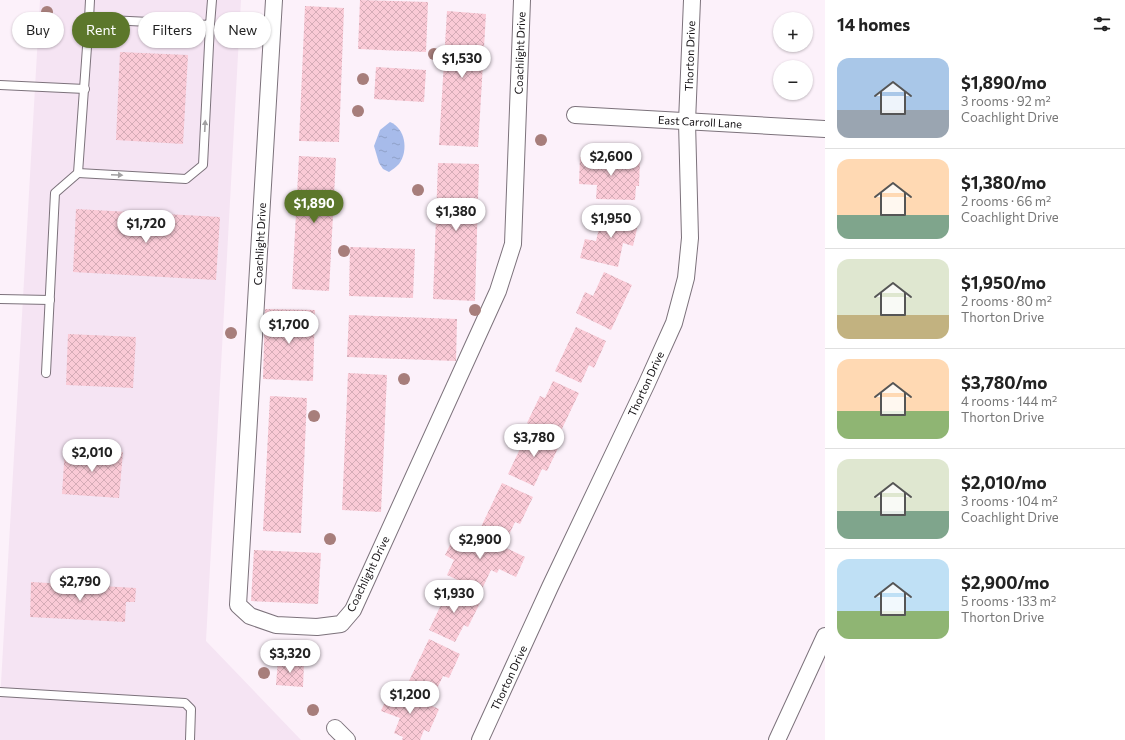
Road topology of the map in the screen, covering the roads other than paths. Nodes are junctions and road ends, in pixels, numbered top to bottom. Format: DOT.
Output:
graph roads {
  1 [pos="90,0"];
  2 [pos="212,0"];
  3 [pos="274,0"];
  4 [pos="522,0"];
  5 [pos="692,0"];
  6 [pos="89,12"];
  7 [pos="130,22"];
  8 [pos="210,25"];
  9 [pos="87,48"];
  10 [pos="0,85"];
  11 [pos="84,89"];
  12 [pos="575,115"];
  13 [pos="687,122"];
  14 [pos="825,129"];
  15 [pos="78,173"];
  16 [pos="0,299"];
  17 [pos="50,300"];
  18 [pos="46,373"];
  19 [pos="825,636"];
  20 [pos="0,692"];
  21 [pos="335,728"];
  22 [pos="190,740"];
  23 [pos="347,740"];
  24 [pos="480,740"];
  25 [pos="777,740"];
  1 -- 6 [label="lane"];
  2 -- 8 [label="lane"];
  3 -- 4 [label="street, Coachlight Drive"];
  5 -- 13 [label="street, Thorton Drive"];
  7 -- 8 [label="lane"];
  15 -- 8 [label="lane, one-way"];
  9 -- 11 [label="lane"];
  10 -- 11 [label="lane"];
  11 -- 15 [label="lane"];
  12 -- 13 [label="street, East Carroll Lane"];
  13 -- 14 [label="street, East Carroll Lane"];
  13 -- 24 [label="street, Thorton Drive"];
  15 -- 17 [label="lane"];
  16 -- 17 [label="lane"];
  17 -- 18 [label="lane"];
  19 -- 25 [label="street"];
  20 -- 22 [label="lane"];
  21 -- 23 [label="street"];
}
